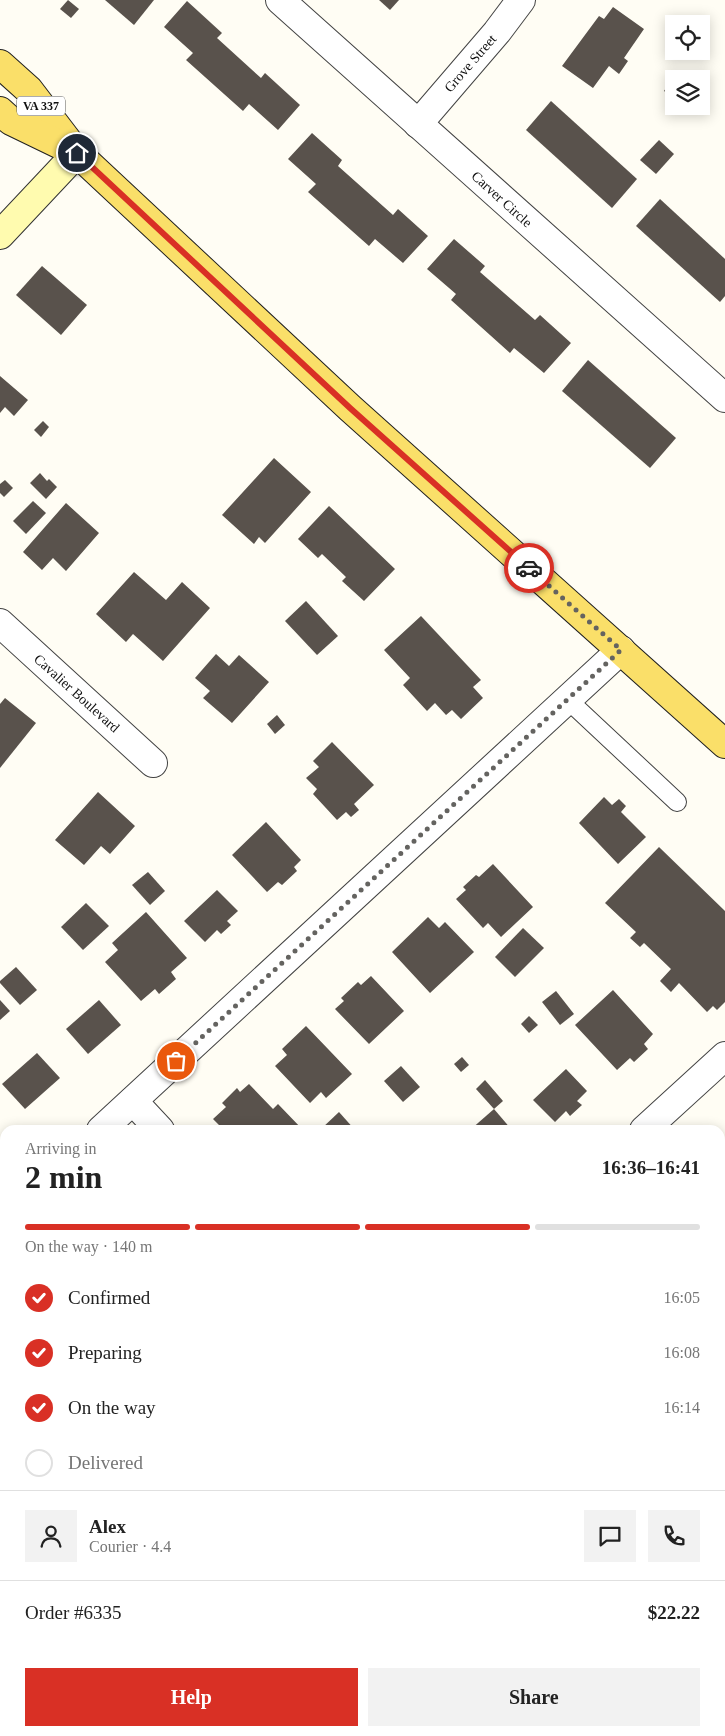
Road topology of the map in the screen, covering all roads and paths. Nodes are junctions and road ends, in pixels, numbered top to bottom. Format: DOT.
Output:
graph roads {
  1 [pos="280,0"];
  2 [pos="521,0"];
  3 [pos="0,64"];
  4 [pos="0,111"];
  5 [pos="418,124"];
  6 [pos="77,153"];
  7 [pos="1,232"];
  8 [pos="725,398"];
  9 [pos="0,622"];
  10 [pos="621,650"];
  11 [pos="568,700"];
  12 [pos="725,744"];
  13 [pos="153,763"];
  14 [pos="677,802"];
  15 [pos="725,1056"];
  16 [pos="133,1101"];
  17 [pos="107,1125"];
  18 [pos="155,1125"];
  19 [pos="649,1125"];
  1 -- 5 [label="street, Carver Circle"];
  2 -- 5 [label="street, Grove Street"];
  3 -- 6 [label="main road, VA 337"];
  4 -- 6 [label="main road, VA 337"];
  5 -- 8 [label="street, Carver Circle"];
  6 -- 7 [label="street"];
  6 -- 10 [label="main road, VA 337"];
  9 -- 13 [label="street, Cavalier Boulevard"];
  10 -- 11 [label="street"];
  10 -- 12 [label="main road, VA 337"];
  11 -- 14 [label="lane"];
  11 -- 16 [label="street"];
  15 -- 19 [label="street"];
  16 -- 17 [label="street"];
  16 -- 18 [label="street"];
}
